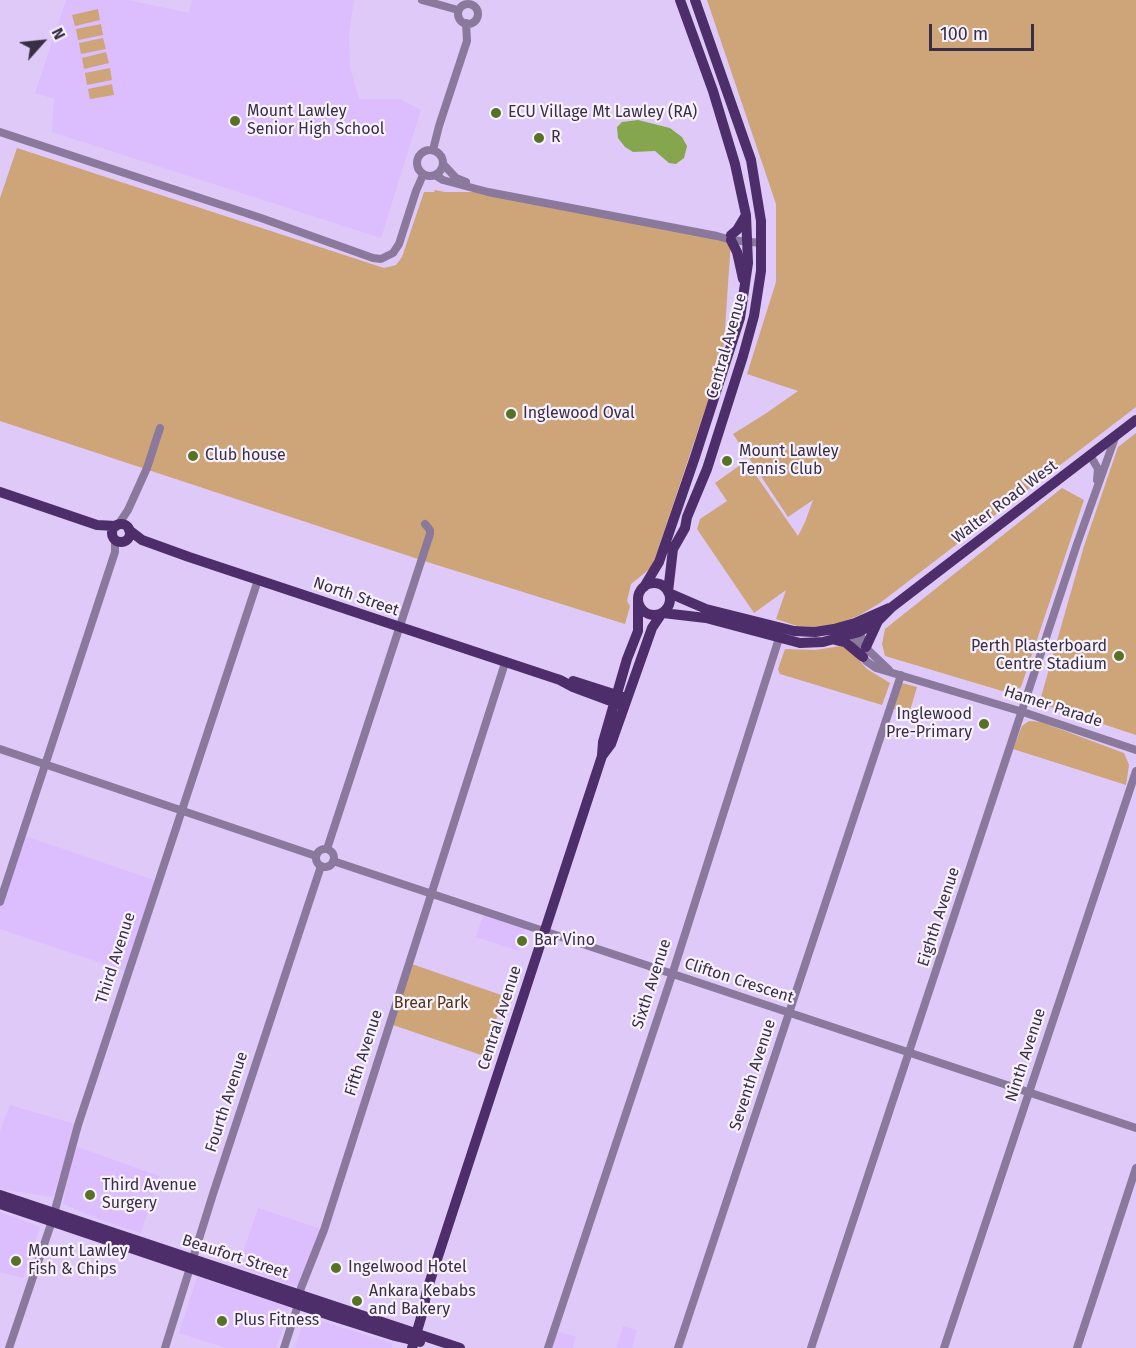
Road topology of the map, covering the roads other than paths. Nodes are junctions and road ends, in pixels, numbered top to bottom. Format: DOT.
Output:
graph roads {
  1 [pos="422,0"];
  2 [pos="680,0"];
  3 [pos="695,0"];
  4 [pos="458,10"];
  5 [pos="466,23"];
  6 [pos="0,132"];
  7 [pos="433,150"];
  8 [pos="443,164"];
  9 [pos="423,175"];
  10 [pos="435,176"];
  11 [pos="488,192"];
  12 [pos="746,215"];
  13 [pos="731,238"];
  14 [pos="748,239"];
  15 [pos="761,240"];
  16 [pos="745,288"];
  17 [pos="1136,420"];
  18 [pos="720,422"];
  19 [pos="160,428"];
  20 [pos="704,429"];
  21 [pos="1116,435"];
  22 [pos="1090,455"];
  23 [pos="0,492"];
  24 [pos="1094,495"];
  25 [pos="425,524"];
  26 [pos="121,533"];
  27 [pos="258,580"];
  28 [pos="644,587"];
  29 [pos="668,592"];
  30 [pos="638,601"];
  31 [pos="892,607"];
  32 [pos="662,613"];
  33 [pos="879,621"];
  34 [pos="398,627"];
  35 [pos="854,629"];
  36 [pos="781,634"];
  37 [pos="836,640"];
  38 [pos="865,652"];
  39 [pos="505,663"];
  40 [pos="896,674"];
  41 [pos="621,701"];
  42 [pos="1023,712"];
  43 [pos="0,749"];
  44 [pos="1136,750"];
  45 [pos="45,764"];
  46 [pos="1136,771"];
  47 [pos="181,809"];
  48 [pos="327,849"];
  49 [pos="316,856"];
  50 [pos="333,861"];
  51 [pos="321,866"];
  52 [pos="431,894"];
  53 [pos="0,902"];
  54 [pos="544,932"];
  55 [pos="672,975"];
  56 [pos="789,1014"];
  57 [pos="909,1053"];
  58 [pos="1029,1093"];
  59 [pos="1136,1128"];
  60 [pos="1136,1168"];
  61 [pos="0,1195"];
  62 [pos="0,1204"];
  63 [pos="53,1217"];
  64 [pos="192,1263"];
  65 [pos="298,1298"];
  66 [pos="411,1340"];
  67 [pos="9,1348"];
  68 [pos="165,1348"];
  69 [pos="284,1348"];
  70 [pos="438,1348"];
  71 [pos="460,1348"];
  72 [pos="548,1348"];
  73 [pos="678,1348"];
  74 [pos="811,1348"];
  75 [pos="944,1348"];
  76 [pos="1077,1348"];
  1 -- 4 [label="street"];
  2 -- 12 [label="main road, Central Avenue"];
  3 -- 15 [label="main road, Central Avenue"];
  4 -- 5 [label="street"];
  4 -- 5 [label="street"];
  5 -- 7 [label="street"];
  6 -- 9 [label="street"];
  7 -- 8 [label="street"];
  7 -- 9 [label="street"];
  8 -- 10 [label="street"];
  8 -- 11 [label="street"];
  9 -- 10 [label="street"];
  10 -- 11 [label="street"];
  11 -- 13 [label="street"];
  12 -- 13 [label="main road"];
  12 -- 14 [label="main road, Central Avenue"];
  13 -- 14 [label="street"];
  13 -- 16 [label="main road"];
  14 -- 15 [label="street"];
  14 -- 16 [label="main road, Central Avenue"];
  15 -- 18 [label="main road, Central Avenue"];
  16 -- 20 [label="main road, Central Avenue"];
  17 -- 21 [label="main road, Walter Road West"];
  18 -- 20 [label="main road"];
  18 -- 29 [label="main road, Central Avenue"];
  19 -- 26 [label="street"];
  20 -- 28 [label="main road, Central Avenue"];
  21 -- 22 [label="main road, Walter Road West"];
  21 -- 24 [label="street, Eighth Avenue"];
  22 -- 24 [label="street, Eighth Avenue"];
  22 -- 31 [label="main road, Walter Road West"];
  23 -- 26 [label="main road, North Street"];
  24 -- 42 [label="street, Eighth Avenue"];
  25 -- 34 [label="street"];
  26 -- 27 [label="main road, North Street"];
  26 -- 45 [label="street"];
  27 -- 34 [label="main road, North Street"];
  27 -- 47 [label="street, Third Avenue"];
  28 -- 29 [label="main road"];
  28 -- 30 [label="main road"];
  29 -- 32 [label="main road"];
  29 -- 36 [label="main road"];
  30 -- 32 [label="main road"];
  30 -- 41 [label="main road, Central Avenue"];
  31 -- 33 [label="main road, Walter Road West"];
  31 -- 35 [label="main road, Walter Road West"];
  32 -- 36 [label="main road"];
  32 -- 41 [label="main road, Central Avenue"];
  33 -- 35 [label="main road, Walter Road West"];
  33 -- 38 [label="main road"];
  34 -- 39 [label="main road, North Street"];
  34 -- 48 [label="street"];
  35 -- 36 [label="main road"];
  35 -- 37 [label="main road"];
  35 -- 38 [label="street"];
  36 -- 37 [label="main road"];
  36 -- 55 [label="street, Sixth Avenue"];
  37 -- 38 [label="main road"];
  38 -- 40 [label="street, Hamer Parade"];
  39 -- 41 [label="main road, North Street"];
  39 -- 52 [label="street, Fifth Avenue"];
  40 -- 42 [label="street, Hamer Parade"];
  40 -- 56 [label="street, Seventh Avenue"];
  41 -- 54 [label="main road, Central Avenue"];
  42 -- 44 [label="street, Hamer Parade"];
  42 -- 57 [label="street, Eighth Avenue"];
  43 -- 45 [label="street"];
  45 -- 47 [label="street"];
  45 -- 53 [label="street"];
  46 -- 58 [label="street, Ninth Avenue"];
  47 -- 49 [label="street"];
  47 -- 63 [label="street, Third Avenue"];
  48 -- 49 [label="street"];
  48 -- 50 [label="street"];
  49 -- 51 [label="street"];
  50 -- 51 [label="street"];
  50 -- 52 [label="street, Clifton Crescent"];
  51 -- 64 [label="street, Fourth Avenue"];
  52 -- 54 [label="street, Clifton Crescent"];
  52 -- 65 [label="street, Fifth Avenue"];
  54 -- 55 [label="street, Clifton Crescent"];
  54 -- 66 [label="main road, Central Avenue"];
  55 -- 56 [label="street, Clifton Crescent"];
  55 -- 72 [label="street, Sixth Avenue"];
  56 -- 57 [label="street, Clifton Crescent"];
  56 -- 73 [label="street, Seventh Avenue"];
  57 -- 58 [label="street, Clifton Crescent"];
  57 -- 74 [label="street, Eighth Avenue"];
  58 -- 59 [label="street, Clifton Crescent"];
  58 -- 75 [label="street, Ninth Avenue"];
  60 -- 76 [label="street"];
  61 -- 63 [label="main road, Beaufort Street"];
  62 -- 63 [label="main road, Beaufort Street"];
  63 -- 64 [label="main road, Beaufort Street"];
  63 -- 67 [label="street, Third Avenue"];
  64 -- 65 [label="main road, Beaufort Street"];
  64 -- 68 [label="street, Fourth Avenue"];
  65 -- 66 [label="main road, Beaufort Street"];
  65 -- 69 [label="street, Fifth Avenue"];
  66 -- 70 [label="main road, Beaufort Street"];
  66 -- 71 [label="main road, Beaufort Street"];
}
